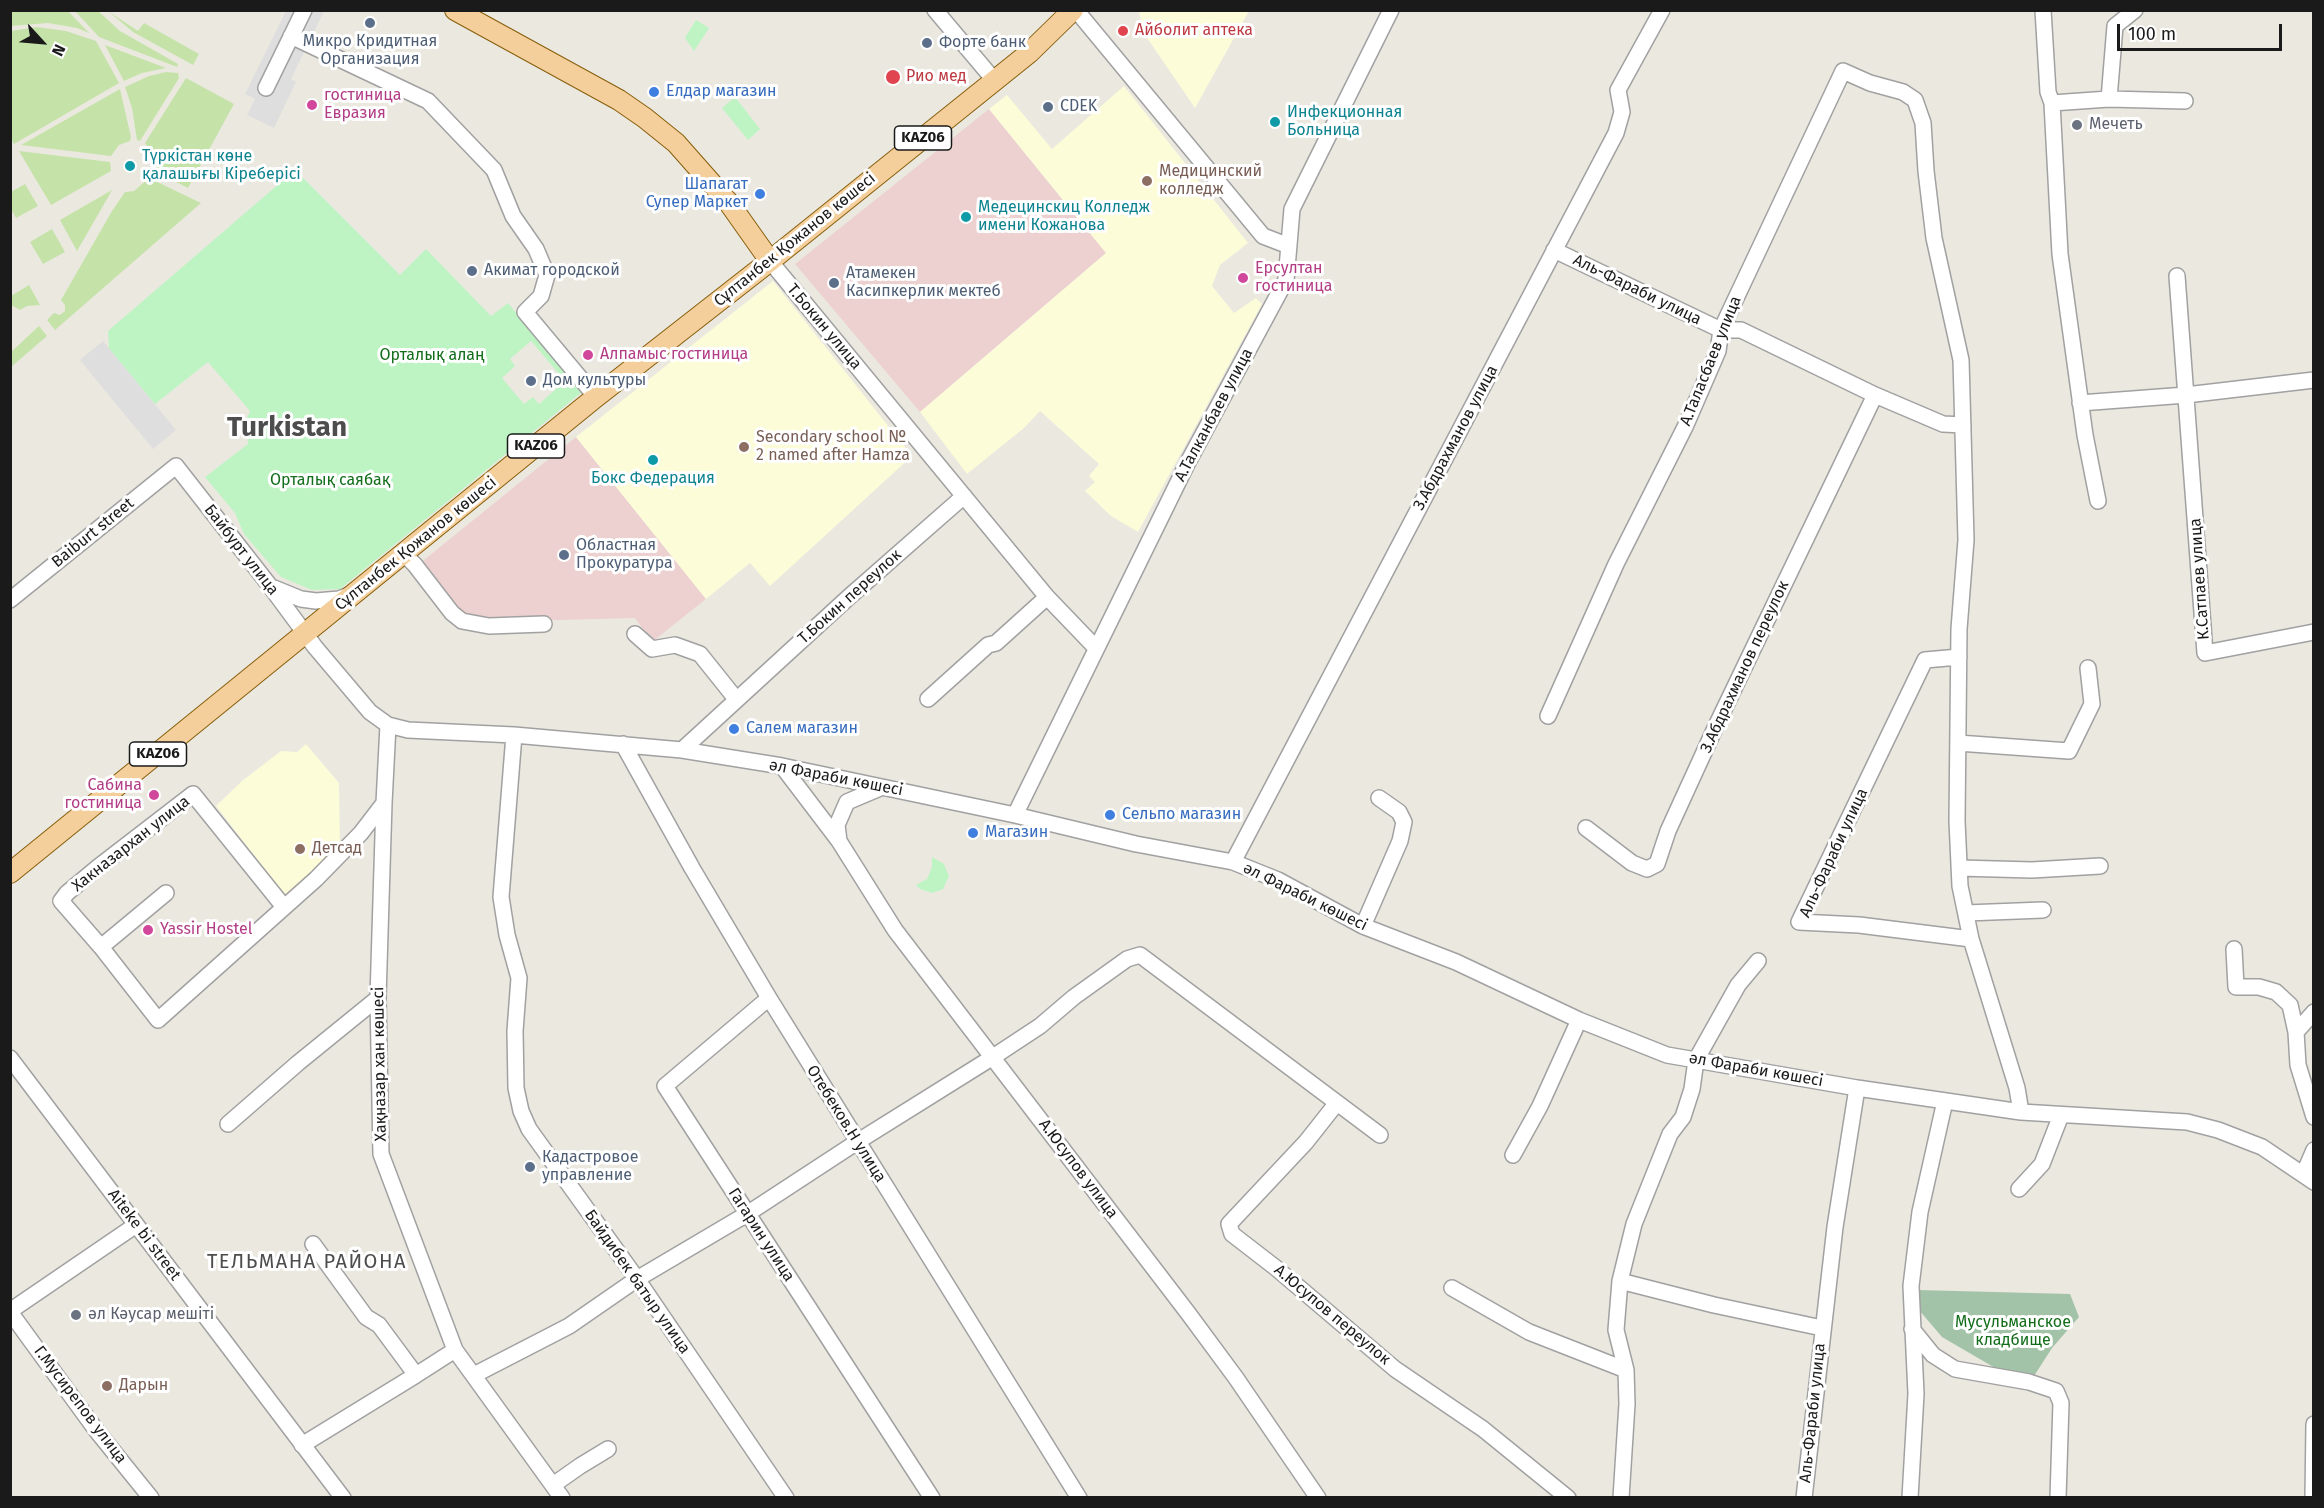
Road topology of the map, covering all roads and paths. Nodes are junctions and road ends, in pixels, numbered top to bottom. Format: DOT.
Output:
graph roads {
  1 [pos="304,10"];
  2 [pos="455,10"];
  3 [pos="935,10"];
  4 [pos="1075,10"];
  5 [pos="1391,10"];
  6 [pos="1662,10"];
  7 [pos="2043,10"];
  8 [pos="2135,10"];
  9 [pos="291,36"];
  10 [pos="994,80"];
  11 [pos="266,88"];
  12 [pos="2109,99"];
  13 [pos="2185,101"];
  14 [pos="2052,103"];
  15 [pos="1289,246"];
  16 [pos="1554,250"];
  17 [pos="770,261"];
  18 [pos="2177,276"];
  19 [pos="1721,330"];
  20 [pos="2313,380"];
  21 [pos="2186,394"];
  22 [pos="1875,395"];
  23 [pos="596,397"];
  24 [pos="2080,403"];
  25 [pos="1963,425"];
  26 [pos="176,466"];
  27 [pos="964,496"];
  28 [pos="2098,501"];
  29 [pos="404,554"];
  30 [pos="270,586"];
  31 [pos="360,591"];
  32 [pos="1047,597"];
  33 [pos="10,600"];
  34 [pos="544,624"];
  35 [pos="2313,632"];
  36 [pos="306,634"];
  37 [pos="635,634"];
  38 [pos="1095,647"];
  39 [pos="1959,657"];
  40 [pos="2088,668"];
  41 [pos="736,699"];
  42 [pos="928,699"];
  43 [pos="1548,716"];
  44 [pos="388,725"];
  45 [pos="514,735"];
  46 [pos="1958,743"];
  47 [pos="623,744"];
  48 [pos="682,750"];
  49 [pos="782,766"];
  50 [pos="883,787"];
  51 [pos="1379,798"];
  52 [pos="384,803"];
  53 [pos="1015,815"];
  54 [pos="1586,828"];
  55 [pos="839,841"];
  56 [pos="1233,862"];
  57 [pos="2100,866"];
  58 [pos="1959,868"];
  59 [pos="10,873"];
  60 [pos="166,893"];
  61 [pos="284,907"];
  62 [pos="2043,910"];
  63 [pos="1966,913"];
  64 [pos="1363,926"];
  65 [pos="1971,939"];
  66 [pos="101,947"];
  67 [pos="2234,950"];
  68 [pos="1758,961"];
  69 [pos="378,998"];
  70 [pos="769,998"];
  71 [pos="2313,1012"];
  72 [pos="1579,1020"];
  73 [pos="2296,1032"];
  74 [pos="993,1057"];
  75 [pos="10,1058"];
  76 [pos="1696,1060"];
  77 [pos="1857,1088"];
  78 [pos="1945,1101"];
  79 [pos="1336,1104"];
  80 [pos="2021,1112"];
  81 [pos="2061,1115"];
  82 [pos="2313,1117"];
  83 [pos="228,1124"];
  84 [pos="1380,1135"];
  85 [pos="856,1142"];
  86 [pos="2313,1150"];
  87 [pos="1513,1155"];
  88 [pos="2309,1177"];
  89 [pos="2019,1189"];
  90 [pos="747,1214"];
  91 [pos="136,1224"];
  92 [pos="313,1244"];
  93 [pos="637,1280"];
  94 [pos="1620,1281"];
  95 [pos="1452,1288"];
  96 [pos="10,1312"];
  97 [pos="1822,1328"];
  98 [pos="1912,1329"];
  99 [pos="455,1350"];
  100 [pos="1626,1371"];
  101 [pos="416,1375"];
  102 [pos="474,1375"];
  103 [pos="2313,1424"];
  104 [pos="302,1445"];
  105 [pos="608,1449"];
  106 [pos="558,1491"];
  107 [pos="151,1497"];
  108 [pos="342,1497"];
  109 [pos="786,1497"];
  110 [pos="932,1497"];
  111 [pos="1079,1497"];
  112 [pos="1318,1497"];
  113 [pos="1568,1497"];
  114 [pos="1621,1497"];
  115 [pos="1804,1497"];
  116 [pos="1910,1497"];
  117 [pos="2058,1497"];
  118 [pos="2313,1497"];
  1 -- 9 [label="street"];
  2 -- 17 [label="main road, Т.Бокин улица"];
  3 -- 10 [label="street"];
  4 -- 10 [label="main road, Сұлтанбек Қожанов көшесі / KАZ06"];
  4 -- 15 [label="street"];
  5 -- 15 [label="street, А.Талканбаев улица"];
  6 -- 16 [label="street, З.Абдрахманов улица"];
  7 -- 14 [label="street"];
  8 -- 12 [label="street"];
  9 -- 11 [label="street"];
  9 -- 23 [label="street"];
  10 -- 17 [label="main road, Сұлтанбек Қожанов көшесі / KАZ06"];
  12 -- 13 [label="street"];
  12 -- 14 [label="street"];
  14 -- 24 [label="street"];
  15 -- 38 [label="street, А.Талканбаев улица"];
  16 -- 19 [label="street, Аль-Фараби улица"];
  16 -- 56 [label="street, З.Абдрахманов улица"];
  17 -- 23 [label="main road, Сұлтанбек Қожанов көшесі / KАZ06"];
  17 -- 27 [label="street, Т.Бокин улица"];
  18 -- 21 [label="street, К.Сатпаев улица"];
  19 -- 22 [label="street"];
  19 -- 25 [label="street, А.Таласбаев улица"];
  19 -- 43 [label="street, А.Таласбаев улица"];
  20 -- 21 [label="street"];
  21 -- 24 [label="street"];
  21 -- 35 [label="street, К.Сатпаев улица"];
  22 -- 25 [label="street"];
  22 -- 54 [label="street, З.Абдрахманов переулок"];
  23 -- 29 [label="main road, Сұлтанбек Қожанов көшесі / KАZ06"];
  24 -- 28 [label="street"];
  25 -- 39 [label="street"];
  26 -- 30 [label="street, Байбурт улица"];
  26 -- 33 [label="street, Baiburt street"];
  27 -- 32 [label="street, Т.Бокин улица"];
  27 -- 41 [label="street, Т.Бокин переулок"];
  29 -- 31 [label="main road, Сұлтанбек Қожанов көшесі / KАZ06"];
  29 -- 34 [label="street"];
  30 -- 31 [label="street"];
  30 -- 36 [label="street, Байбурт улица"];
  31 -- 36 [label="main road, Сұлтанбек Қожанов көшесі / KАZ06"];
  32 -- 38 [label="street, Т.Бокин улица"];
  32 -- 42 [label="street"];
  36 -- 44 [label="street, әл Фараби көшесі"];
  36 -- 59 [label="main road, Сұлтанбек Қожанов көшесі / KАZ06"];
  37 -- 41 [label="street"];
  38 -- 53 [label="street, А.Талканбаев улица"];
  39 -- 46 [label="street"];
  39 -- 65 [label="street, Аль-Фараби улица"];
  40 -- 46 [label="street"];
  41 -- 48 [label="street"];
  44 -- 45 [label="street, әл Фараби көшесі"];
  44 -- 52 [label="street, Хақназар хан көшесі"];
  45 -- 47 [label="street, әл Фараби көшесі"];
  45 -- 93 [label="street, Байдибек батыр улица"];
  46 -- 58 [label="street"];
  47 -- 48 [label="street, әл Фараби көшесі"];
  47 -- 70 [label="street, Отебеков.Н улица"];
  48 -- 49 [label="street, әл Фараби көшесі"];
  49 -- 50 [label="street, әл Фараби көшесі"];
  49 -- 55 [label="street, А.Юсупов улица"];
  50 -- 53 [label="street, әл Фараби көшесі"];
  50 -- 55 [label="street"];
  51 -- 64 [label="street"];
  52 -- 61 [label="street, Хакназархан улица"];
  52 -- 69 [label="street, Хақназар хан көшесі"];
  53 -- 56 [label="street, әл Фараби көшесі"];
  55 -- 74 [label="street, А.Юсупов улица"];
  56 -- 64 [label="street, әл Фараби көшесі"];
  57 -- 58 [label="street"];
  58 -- 63 [label="street"];
  60 -- 66 [label="street"];
  61 -- 66 [label="street, Хакназархан улица"];
  61 -- 66 [label="street, Хакназархан улица"];
  62 -- 63 [label="street"];
  63 -- 65 [label="street"];
  64 -- 72 [label="street, әл Фараби көшесі"];
  65 -- 80 [label="street"];
  67 -- 73 [label="street"];
  68 -- 76 [label="street"];
  69 -- 83 [label="street"];
  69 -- 99 [label="street, Хақназар хан көшесі"];
  70 -- 85 [label="street, Отебеков.Н улица"];
  70 -- 90 [label="street, Гагарин улица"];
  71 -- 73 [label="street"];
  72 -- 76 [label="street, әл Фараби көшесі"];
  72 -- 87 [label="street"];
  73 -- 82 [label="street"];
  74 -- 79 [label="street"];
  74 -- 85 [label="street"];
  74 -- 112 [label="street, А.Юсупов улица"];
  75 -- 91 [label="street, Aiteke bi street"];
  76 -- 77 [label="street, әл Фараби көшесі"];
  76 -- 94 [label="street"];
  77 -- 78 [label="street, әл Фараби көшесі"];
  77 -- 97 [label="street, Аль-Фараби улица"];
  78 -- 80 [label="street, әл Фараби көшесі"];
  78 -- 98 [label="street"];
  79 -- 84 [label="street"];
  79 -- 113 [label="street, А.Юсупов переулок"];
  80 -- 81 [label="street, әл Фараби көшесі"];
  81 -- 88 [label="street, әл Фараби көшесі"];
  81 -- 89 [label="street"];
  85 -- 90 [label="street"];
  85 -- 111 [label="street, Отебеков.Н улица"];
  86 -- 88 [label="street"];
  90 -- 93 [label="street"];
  90 -- 110 [label="street, Гагарин улица"];
  91 -- 96 [label="street"];
  91 -- 104 [label="street, Aiteke bi street"];
  92 -- 101 [label="street"];
  93 -- 102 [label="street"];
  93 -- 109 [label="street, Байдибек батыр улица"];
  94 -- 97 [label="street, Аль-Фараби улица"];
  94 -- 100 [label="street"];
  95 -- 100 [label="street"];
  96 -- 107 [label="street, Г.Мусирепов улица"];
  97 -- 115 [label="street, Аль-Фараби улица"];
  98 -- 116 [label="street"];
  98 -- 117 [label="street"];
  99 -- 101 [label="street"];
  99 -- 102 [label="street, Хақназар хан көшесі"];
  100 -- 114 [label="street"];
  101 -- 104 [label="street"];
  102 -- 106 [label="street, Хақназар хан көшесі"];
  103 -- 118 [label="street"];
  104 -- 108 [label="street, Aiteke bi street"];
  105 -- 106 [label="street"];
}
